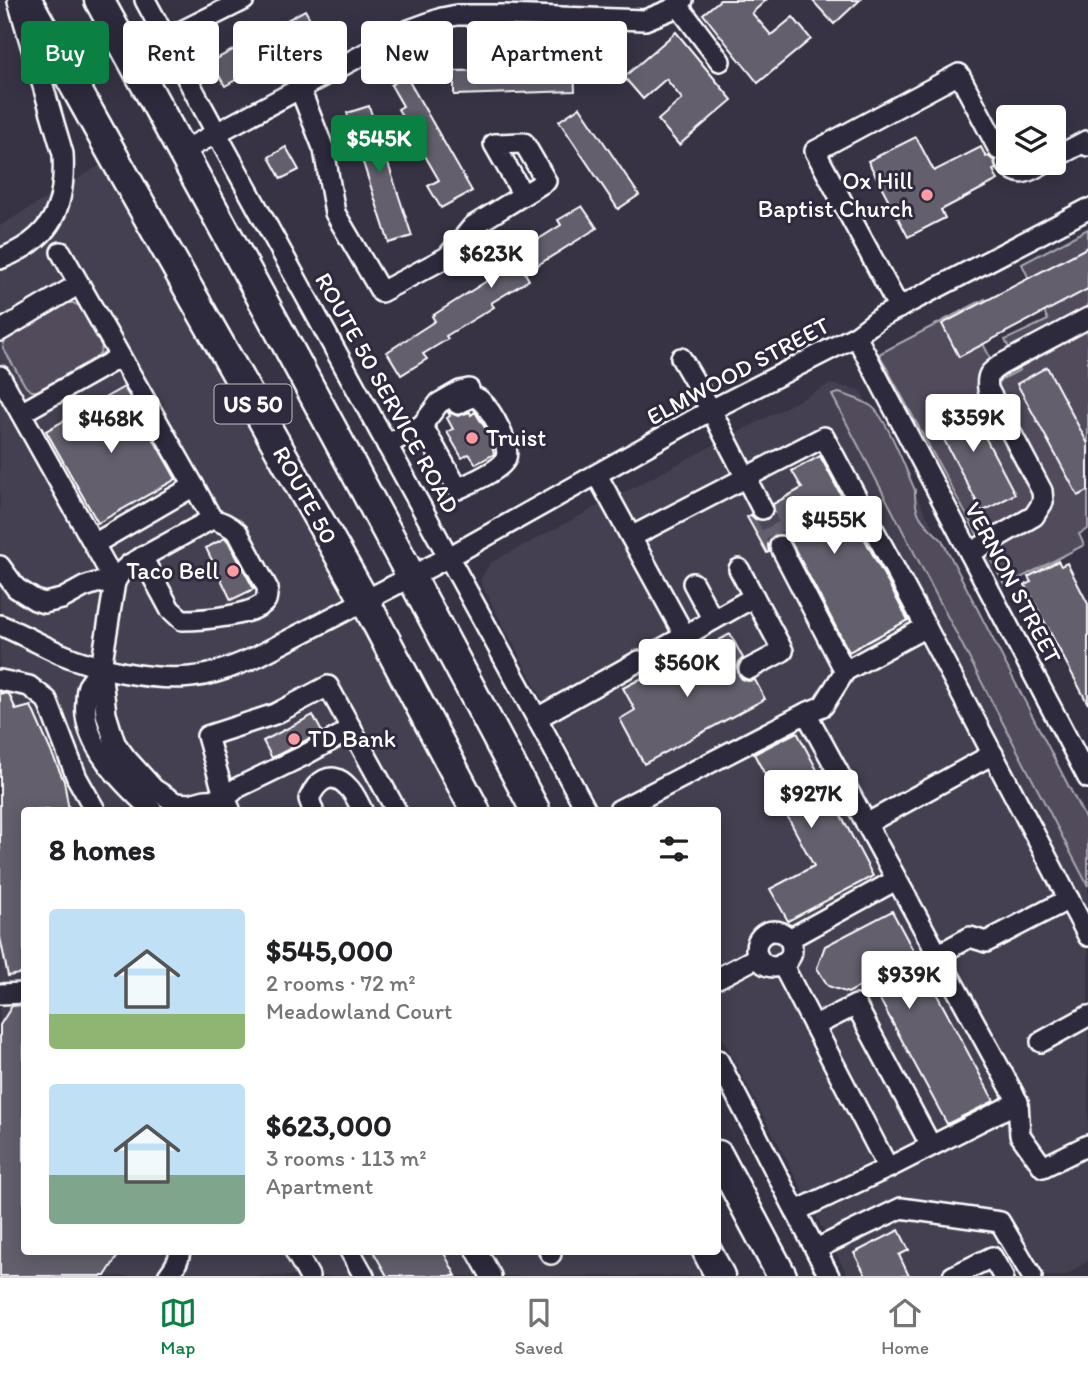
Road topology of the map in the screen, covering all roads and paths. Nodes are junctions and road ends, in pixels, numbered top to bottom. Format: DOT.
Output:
graph roads {
  1 [pos="18,0"];
  2 [pos="27,0"];
  3 [pos="99,0"];
  4 [pos="145,0"];
  5 [pos="244,0"];
  6 [pos="680,2"];
  7 [pos="456,8"];
  8 [pos="156,21"];
  9 [pos="202,21"];
  10 [pos="720,61"];
  11 [pos="190,84"];
  12 [pos="300,89"];
  13 [pos="217,134"];
  14 [pos="996,144"];
  15 [pos="1088,146"];
  16 [pos="183,151"];
  17 [pos="1066,152"];
  18 [pos="523,195"];
  19 [pos="1088,209"];
  20 [pos="61,252"];
  21 [pos="0,259"];
  22 [pos="79,284"];
  23 [pos="899,308"];
  24 [pos="1088,318"];
  25 [pos="0,331"];
  26 [pos="856,337"];
  27 [pos="120,357"];
  28 [pos="681,358"];
  29 [pos="0,376"];
  30 [pos="483,404"];
  31 [pos="711,410"];
  32 [pos="21,413"];
  33 [pos="422,425"];
  34 [pos="387,445"];
  35 [pos="597,475"];
  36 [pos="746,478"];
  37 [pos="194,486"];
  38 [pos="762,509"];
  39 [pos="212,519"];
  40 [pos="631,537"];
  41 [pos="94,544"];
  42 [pos="780,546"];
  43 [pos="970,553"];
  44 [pos="142,557"];
  45 [pos="449,557"];
  46 [pos="0,566"];
  47 [pos="739,569"];
  48 [pos="412,576"];
  49 [pos="115,582"];
  50 [pos="693,583"];
  51 [pos="754,597"];
  52 [pos="365,601"];
  53 [pos="713,620"];
  54 [pos="0,625"];
  55 [pos="926,627"];
  56 [pos="685,636"];
  57 [pos="659,651"];
  58 [pos="639,662"];
  59 [pos="101,668"];
  60 [pos="749,669"];
  61 [pos="845,671"];
  62 [pos="0,680"];
  63 [pos="806,713"];
  64 [pos="537,718"];
  65 [pos="352,729"];
  66 [pos="993,754"];
  67 [pos="1088,778"];
  68 [pos="224,806"];
  69 [pos="93,807"];
  70 [pos="149,807"];
  71 [pos="312,807"];
  72 [pos="360,807"];
  73 [pos="394,807"];
  74 [pos="473,807"];
  75 [pos="534,807"];
  76 [pos="584,807"];
  77 [pos="625,807"];
  78 [pos="866,824"];
  79 [pos="896,880"];
  80 [pos="1069,899"];
  81 [pos="1088,936"];
  82 [pos="789,939"];
  83 [pos="937,954"];
  84 [pos="758,957"];
  85 [pos="782,964"];
  86 [pos="721,976"];
  87 [pos="21,993"];
  88 [pos="0,995"];
  89 [pos="1088,1016"];
  90 [pos="814,1026"];
  91 [pos="1041,1042"];
  92 [pos="721,1066"];
  93 [pos="1017,1102"];
  94 [pos="1088,1144"];
  95 [pos="931,1146"];
  96 [pos="721,1160"];
  97 [pos="888,1168"];
  98 [pos="796,1212"];
  99 [pos="816,1249"];
  100 [pos="180,1255"];
  101 [pos="297,1255"];
  102 [pos="352,1255"];
  103 [pos="479,1255"];
  104 [pos="709,1255"];
  105 [pos="305,1275"];
  106 [pos="168,1276"];
  107 [pos="364,1276"];
  108 [pos="491,1276"];
  109 [pos="720,1276"];
  110 [pos="782,1276"];
  111 [pos="811,1276"];
  112 [pos="830,1276"];
  113 [pos="953,1276"];
  114 [pos="1003,1276"];
  115 [pos="1032,1276"];
  1 -- 21 [label="street"];
  2 -- 52 [label="highway, ROUTE 50 / US 50"];
  3 -- 16 [label="highway, US 50"];
  4 -- 8 [label="street, ROUTE 50 SERVICE ROAD"];
  5 -- 9 [label="street"];
  6 -- 7 [label="street"];
  6 -- 10 [label="street"];
  7 -- 12 [label="street"];
  11 -- 13 [label="street, ROUTE 50 SERVICE ROAD"];
  12 -- 13 [label="street"];
  12 -- 18 [label="street"];
  13 -- 16 [label="street"];
  13 -- 34 [label="street, ROUTE 50 SERVICE ROAD"];
  14 -- 23 [label="street"];
  15 -- 17 [label="street"];
  16 -- 48 [label="highway, US 50"];
  19 -- 23 [label="street, ELMWOOD STREET"];
  20 -- 22 [label="street"];
  22 -- 25 [label="street"];
  22 -- 27 [label="street"];
  23 -- 26 [label="street, ELMWOOD STREET"];
  24 -- 43 [label="street"];
  26 -- 31 [label="street, ELMWOOD STREET"];
  26 -- 43 [label="street, VERNON STREET"];
  27 -- 32 [label="street"];
  27 -- 37 [label="street"];
  28 -- 31 [label="street"];
  29 -- 32 [label="street"];
  30 -- 33 [label="street"];
  30 -- 33 [label="street"];
  30 -- 33 [label="street"];
  31 -- 35 [label="street, ELMWOOD STREET"];
  31 -- 36 [label="street"];
  32 -- 41 [label="street"];
  33 -- 34 [label="street"];
  34 -- 45 [label="street, ROUTE 50 SERVICE ROAD"];
  35 -- 40 [label="street"];
  35 -- 45 [label="street, ELMWOOD STREET"];
  36 -- 38 [label="street"];
  36 -- 40 [label="street"];
  36 -- 55 [label="street"];
  37 -- 39 [label="street"];
  37 -- 41 [label="street"];
  39 -- 44 [label="street"];
  39 -- 44 [label="street"];
  40 -- 56 [label="street"];
  41 -- 49 [label="street"];
  42 -- 61 [label="street"];
  43 -- 67 [label="street, VERNON STREET"];
  44 -- 49 [label="street"];
  45 -- 48 [label="street, ELMWOOD STREET"];
  45 -- 64 [label="street, ROUTE 50 SERVICE ROAD"];
  46 -- 49 [label="street"];
  47 -- 51 [label="street"];
  48 -- 52 [label="street, ELMWOOD STREET"];
  48 -- 75 [label="highway, US 50"];
  49 -- 59 [label="street"];
  50 -- 53 [label="street"];
  51 -- 53 [label="street"];
  51 -- 60 [label="street"];
  52 -- 59 [label="street, ELMWOOD STREET"];
  52 -- 74 [label="highway, ROUTE 50 / US 50"];
  53 -- 56 [label="street"];
  54 -- 59 [label="street, ELMWOOD STREET"];
  55 -- 61 [label="street"];
  55 -- 66 [label="street"];
  56 -- 57 [label="street"];
  58 -- 64 [label="street"];
  59 -- 68 [label="street"];
  59 -- 70 [label="street"];
  61 -- 63 [label="street"];
  62 -- 69 [label="street"];
  63 -- 77 [label="street"];
  63 -- 78 [label="street"];
  64 -- 76 [label="street, ROUTE 50 SERVICE ROAD"];
  65 -- 68 [label="street"];
  65 -- 68 [label="street"];
  65 -- 73 [label="street"];
  66 -- 78 [label="street"];
  66 -- 80 [label="street"];
  71 -- 72 [label="street"];
  78 -- 79 [label="street"];
  79 -- 82 [label="street"];
  79 -- 83 [label="street"];
  80 -- 81 [label="street"];
  80 -- 83 [label="street"];
  82 -- 84 [label="street"];
  82 -- 85 [label="street"];
  83 -- 93 [label="street"];
  84 -- 85 [label="street"];
  84 -- 86 [label="street"];
  85 -- 90 [label="street"];
  87 -- 88 [label="street"];
  89 -- 91 [label="street"];
  90 -- 95 [label="street"];
  90 -- 97 [label="street"];
  92 -- 98 [label="street"];
  93 -- 94 [label="street"];
  93 -- 95 [label="street"];
  95 -- 97 [label="street"];
  96 -- 110 [label="highway"];
  97 -- 98 [label="street"];
  98 -- 99 [label="street"];
  99 -- 111 [label="street"];
  99 -- 112 [label="street"];
  99 -- 115 [label="street"];
  100 -- 106 [label="street"];
  101 -- 105 [label="street"];
  102 -- 107 [label="street"];
  103 -- 108 [label="street"];
  104 -- 109 [label="highway"];
  113 -- 114 [label="street"];
}
